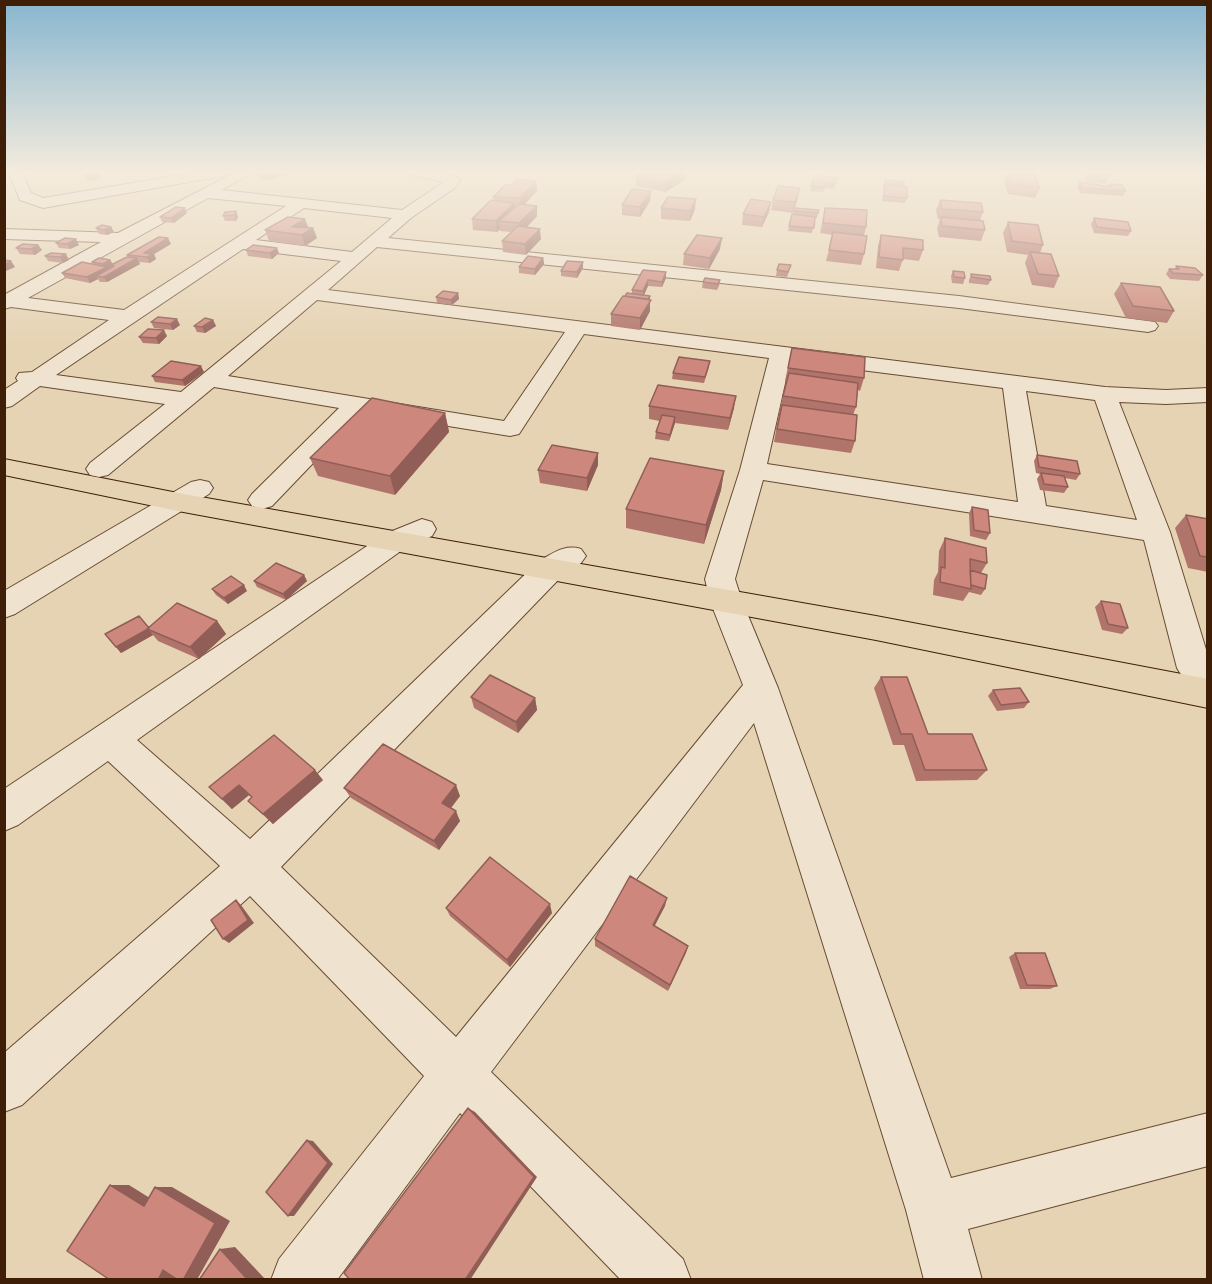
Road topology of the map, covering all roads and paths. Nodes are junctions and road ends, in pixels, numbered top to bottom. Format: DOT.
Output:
graph roads {
  1 [pos="134,231"];
  2 [pos="259,231"];
  3 [pos="387,231"];
  4 [pos="4,234"];
  5 [pos="121,238"];
  6 [pos="375,242"];
  7 [pos="240,243"];
  8 [pos="353,257"];
  9 [pos="314,294"];
  10 [pos="6,302"];
  11 [pos="128,316"];
  12 [pos="1148,326"];
  13 [pos="578,328"];
  14 [pos="781,354"];
  15 [pos="4,374"];
  16 [pos="37,380"];
  17 [pos="210,380"];
  18 [pos="1013,381"];
  19 [pos="1105,394"];
  20 [pos="1208,395"];
  21 [pos="183,399"];
  22 [pos="4,401"];
  23 [pos="355,405"];
  24 [pos="6,465"];
  25 [pos="99,469"];
  26 [pos="753,470"];
  27 [pos="189,495"];
  28 [pos="262,500"];
  29 [pos="1033,513"];
  30 [pos="1156,532"];
  31 [pos="408,535"];
  32 [pos="560,562"];
  33 [pos="723,590"];
  34 [pos="4,606"];
  35 [pos="1204,677"];
  36 [pos="761,688"];
  37 [pos="108,738"];
  38 [pos="4,812"];
  39 [pos="252,867"];
  40 [pos="458,1074"];
  41 [pos="4,1086"];
  42 [pos="1208,1138"];
  43 [pos="934,1210"];
  44 [pos="300,1280"];
  45 [pos="662,1280"];
  46 [pos="953,1280"];
  1 -- 5 [label="street"];
  2 -- 7 [label="street"];
  3 -- 6 [label="street"];
  4 -- 5 [label="street"];
  5 -- 10 [label="street"];
  6 -- 8 [label="street"];
  6 -- 12 [label="street"];
  7 -- 8 [label="street"];
  7 -- 11 [label="street"];
  8 -- 9 [label="street"];
  9 -- 13 [label="street"];
  9 -- 17 [label="street"];
  10 -- 11 [label="street"];
  11 -- 16 [label="street"];
  13 -- 14 [label="street"];
  13 -- 23 [label="street"];
  14 -- 18 [label="street"];
  14 -- 26 [label="street"];
  15 -- 16 [label="street"];
  16 -- 21 [label="street"];
  16 -- 22 [label="street"];
  17 -- 21 [label="street"];
  17 -- 23 [label="street"];
  18 -- 19 [label="street"];
  18 -- 29 [label="street"];
  19 -- 20 [label="street"];
  19 -- 30 [label="street"];
  21 -- 25 [label="street"];
  23 -- 28 [label="street"];
  24 -- 25 [label="main road"];
  24 -- 27 [label="main road"];
  25 -- 27 [label="main road"];
  26 -- 29 [label="street"];
  26 -- 33 [label="street"];
  27 -- 28 [label="main road"];
  27 -- 31 [label="main road"];
  27 -- 34 [label="street"];
  28 -- 31 [label="main road"];
  29 -- 30 [label="street"];
  30 -- 35 [label="street"];
  31 -- 32 [label="main road"];
  31 -- 37 [label="street"];
  32 -- 33 [label="main road"];
  32 -- 39 [label="street"];
  33 -- 35 [label="main road"];
  33 -- 36 [label="street"];
  36 -- 40 [label="street"];
  36 -- 43 [label="street"];
  37 -- 38 [label="street"];
  37 -- 39 [label="street"];
  39 -- 40 [label="street"];
  39 -- 41 [label="street"];
  40 -- 44 [label="street"];
  40 -- 45 [label="street"];
  42 -- 43 [label="street"];
  43 -- 46 [label="street"];
}
